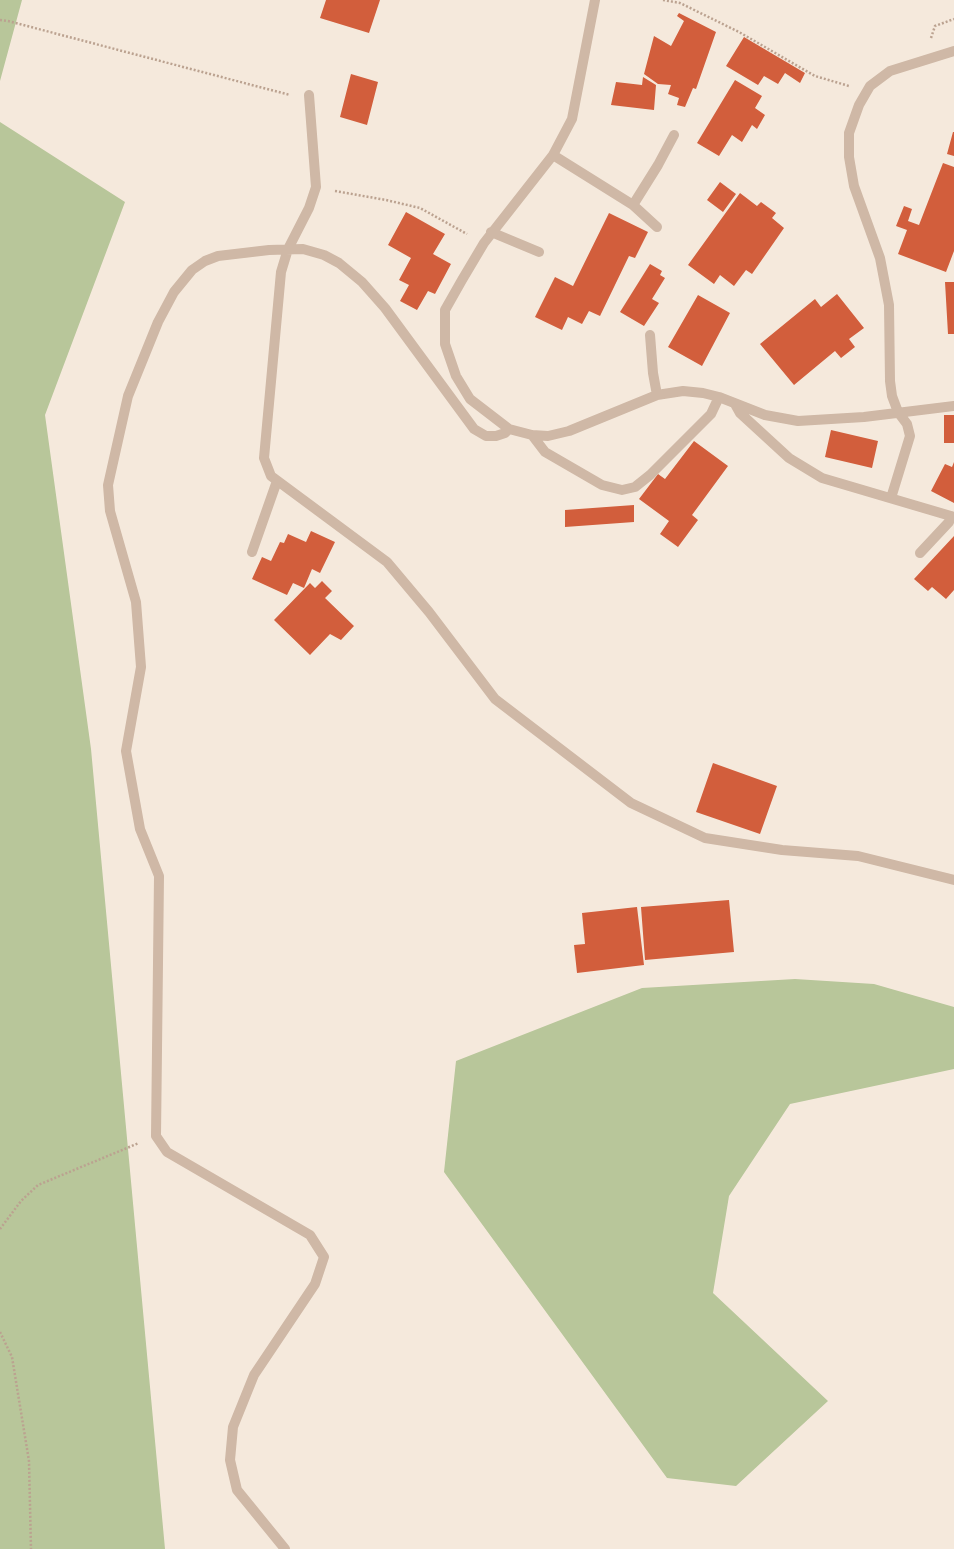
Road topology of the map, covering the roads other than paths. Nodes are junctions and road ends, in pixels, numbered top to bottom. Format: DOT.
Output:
graph roads {
  1 [pos="595,0"];
  2 [pos="954,51"];
  3 [pos="309,95"];
  4 [pos="674,135"];
  5 [pos="552,155"];
  6 [pos="633,205"];
  7 [pos="657,227"];
  8 [pos="491,232"];
  9 [pos="288,249"];
  10 [pos="539,252"];
  11 [pos="650,335"];
  12 [pos="657,395"];
  13 [pos="718,397"];
  14 [pos="734,404"];
  15 [pos="954,406"];
  16 [pos="898,412"];
  17 [pos="509,429"];
  18 [pos="532,436"];
  19 [pos="277,481"];
  20 [pos="891,498"];
  21 [pos="953,516"];
  22 [pos="252,552"];
  23 [pos="920,553"];
  24 [pos="954,880"];
  25 [pos="285,1549"];
  1 -- 5 [label="street"];
  2 -- 16 [label="street"];
  3 -- 9 [label="street"];
  4 -- 6 [label="street"];
  5 -- 6 [label="street"];
  5 -- 8 [label="street"];
  6 -- 7 [label="street"];
  8 -- 10 [label="street"];
  8 -- 17 [label="street"];
  9 -- 17 [label="street"];
  9 -- 19 [label="street"];
  9 -- 25 [label="street"];
  11 -- 12 [label="street"];
  12 -- 13 [label="street"];
  12 -- 18 [label="street"];
  13 -- 14 [label="street"];
  13 -- 18 [label="street"];
  14 -- 16 [label="street"];
  14 -- 20 [label="street"];
  15 -- 16 [label="street"];
  16 -- 20 [label="street"];
  17 -- 18 [label="street"];
  19 -- 22 [label="street"];
  19 -- 24 [label="street"];
  20 -- 21 [label="street"];
  21 -- 23 [label="street"];
}
